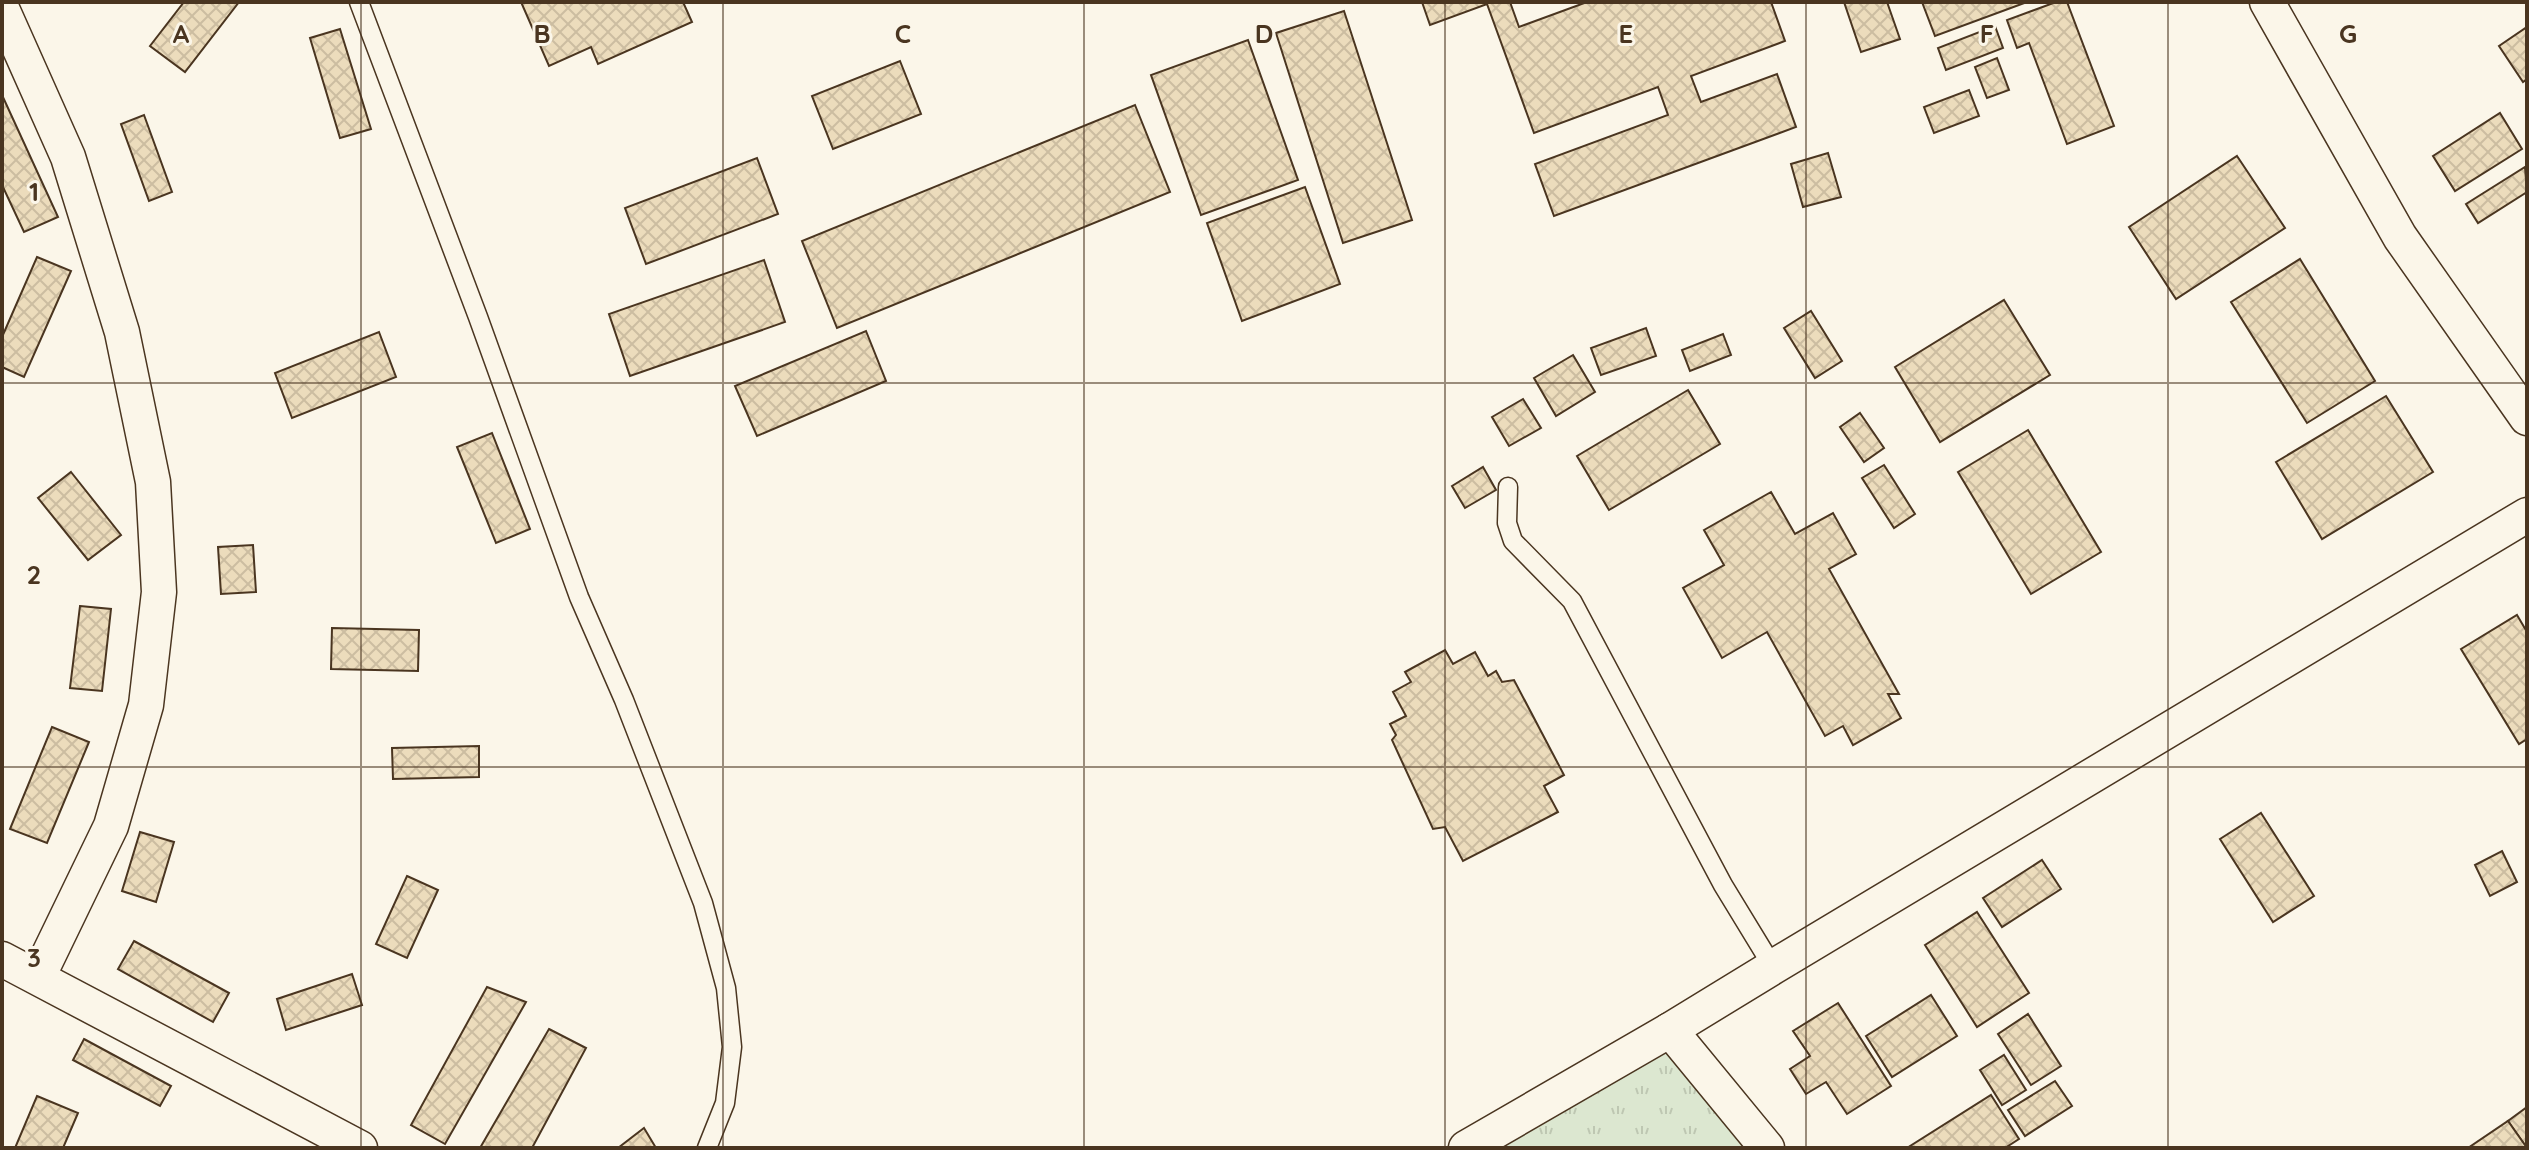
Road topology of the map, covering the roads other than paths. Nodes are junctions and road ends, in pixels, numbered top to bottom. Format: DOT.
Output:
graph roads {
  1 [pos="359,2"];
  2 [pos="2267,2"];
  3 [pos="2,9"];
  4 [pos="2527,418"];
  5 [pos="1508,487"];
  6 [pos="2527,515"];
  7 [pos="2,959"];
  8 [pos="1773,967"];
  9 [pos="38,977"];
  10 [pos="1670,1030"];
  11 [pos="360,1148"];
  12 [pos="707,1148"];
  13 [pos="1466,1148"];
  14 [pos="1767,1148"];
  1 -- 12 [label="lane"];
  2 -- 4 [label="street"];
  3 -- 9 [label="street"];
  5 -- 8 [label="lane"];
  6 -- 8 [label="street"];
  7 -- 9 [label="street"];
  8 -- 10 [label="street"];
  9 -- 11 [label="street"];
  10 -- 13 [label="street"];
  10 -- 14 [label="street"];
}
